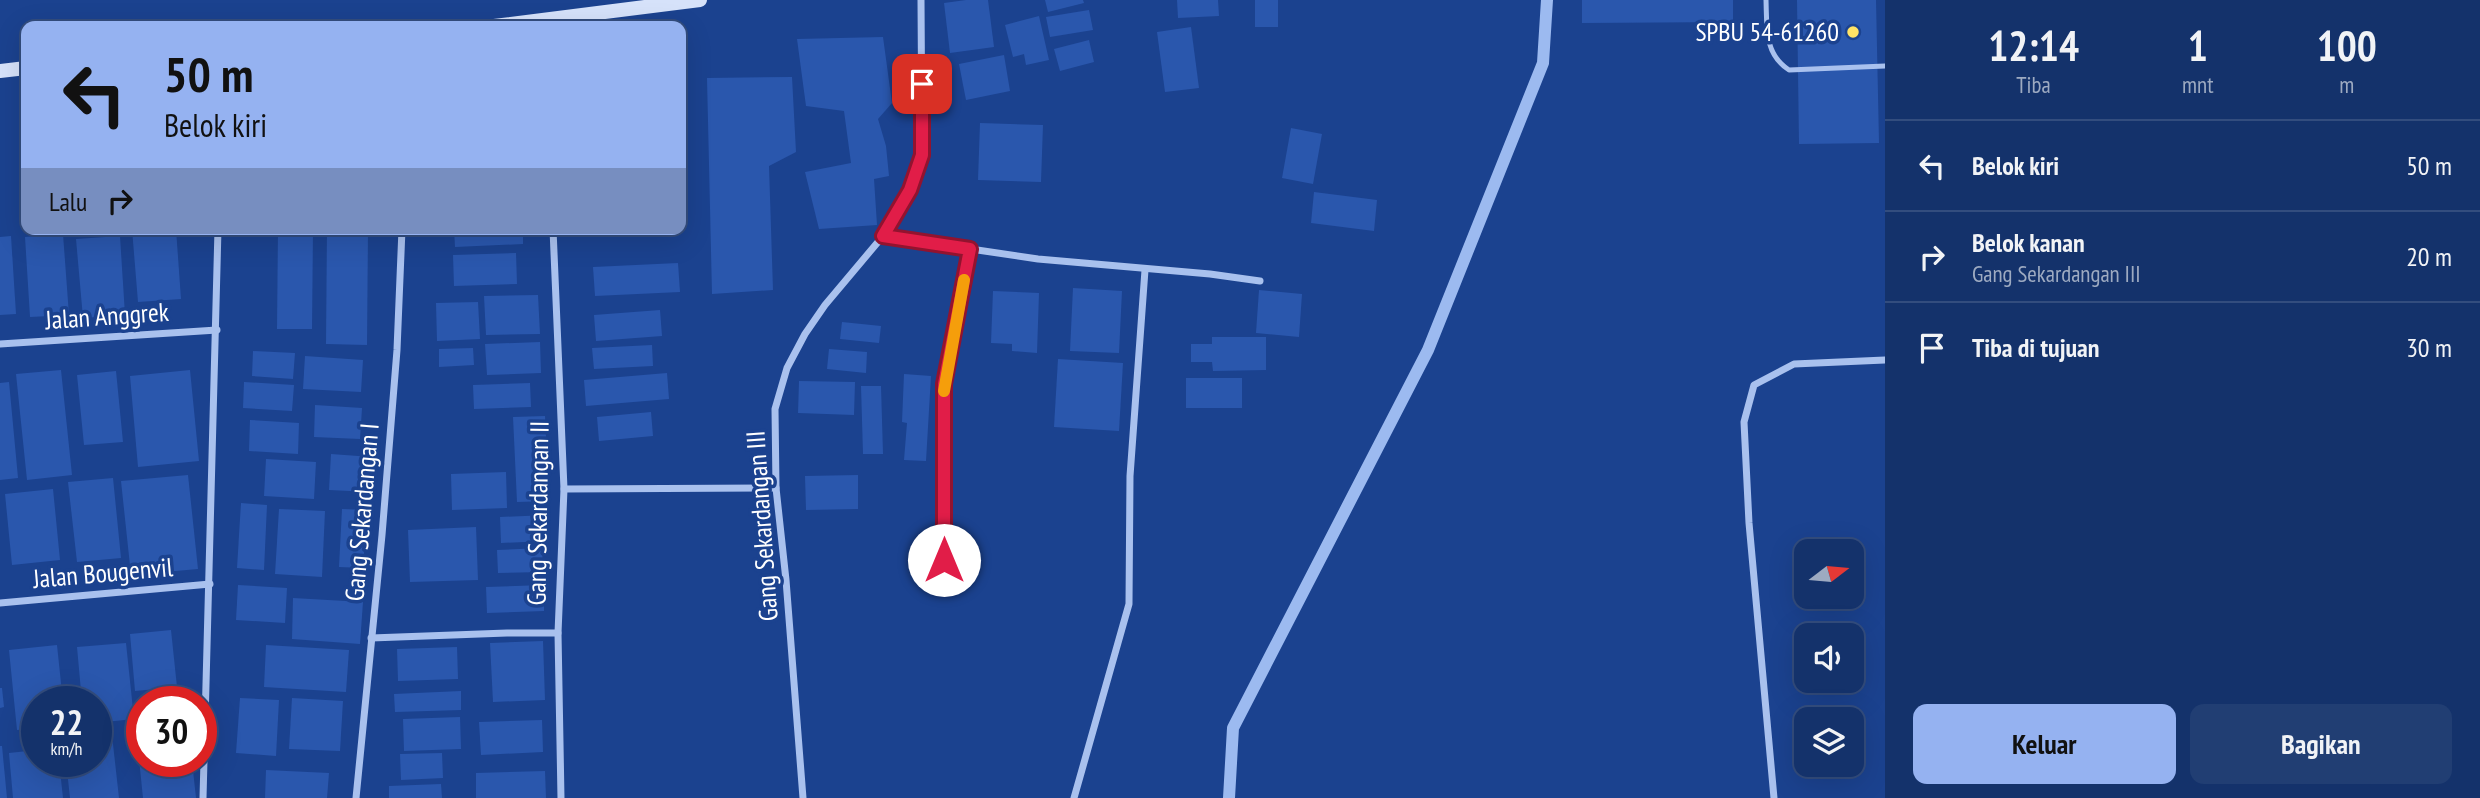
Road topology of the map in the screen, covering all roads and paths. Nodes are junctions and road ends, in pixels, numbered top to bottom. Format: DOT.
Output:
graph roads {
  1 [pos="700,0"];
  2 [pos="921,0"];
  3 [pos="1766,0"];
  4 [pos="562,21"];
  5 [pos="1885,66"];
  6 [pos="21,69"];
  7 [pos="0,71"];
  8 [pos="218,235"];
  9 [pos="402,235"];
  10 [pos="553,235"];
  11 [pos="883,236"];
  12 [pos="970,249"];
  13 [pos="1145,270"];
  14 [pos="1260,281"];
  15 [pos="217,330"];
  16 [pos="0,344"];
  17 [pos="1885,360"];
  18 [pos="776,488"];
  19 [pos="564,489"];
  20 [pos="944,560"];
  21 [pos="210,584"];
  22 [pos="0,603"];
  23 [pos="558,633"];
  24 [pos="371,638"];
  25 [pos="204,798"];
  26 [pos="356,798"];
  27 [pos="561,798"];
  28 [pos="803,798"];
  29 [pos="1073,798"];
  30 [pos="1774,798"];
  1 -- 4 [label="main road"];
  2 -- 11 [label="street, Gang Sekardangan III"];
  3 -- 5 [label="lane"];
  6 -- 7 [label="main road"];
  8 -- 15 [label="street"];
  9 -- 24 [label="street, Gang Sekardangan I"];
  10 -- 19 [label="street, Gang Sekardangan II"];
  11 -- 12 [label="street"];
  11 -- 18 [label="street, Gang Sekardangan III"];
  12 -- 13 [label="street"];
  12 -- 20 [label="street"];
  13 -- 14 [label="street"];
  13 -- 29 [label="street"];
  15 -- 16 [label="street, Jalan Anggrek"];
  15 -- 21 [label="street"];
  17 -- 30 [label="street"];
  18 -- 19 [label="street"];
  18 -- 28 [label="street, Gang Sekardangan III"];
  19 -- 23 [label="street, Gang Sekardangan II"];
  21 -- 22 [label="street, Jalan Bougenvil"];
  21 -- 25 [label="street"];
  23 -- 24 [label="street"];
  23 -- 27 [label="street, Gang Sekardangan II"];
  24 -- 26 [label="street, Gang Sekardangan I"];
}
